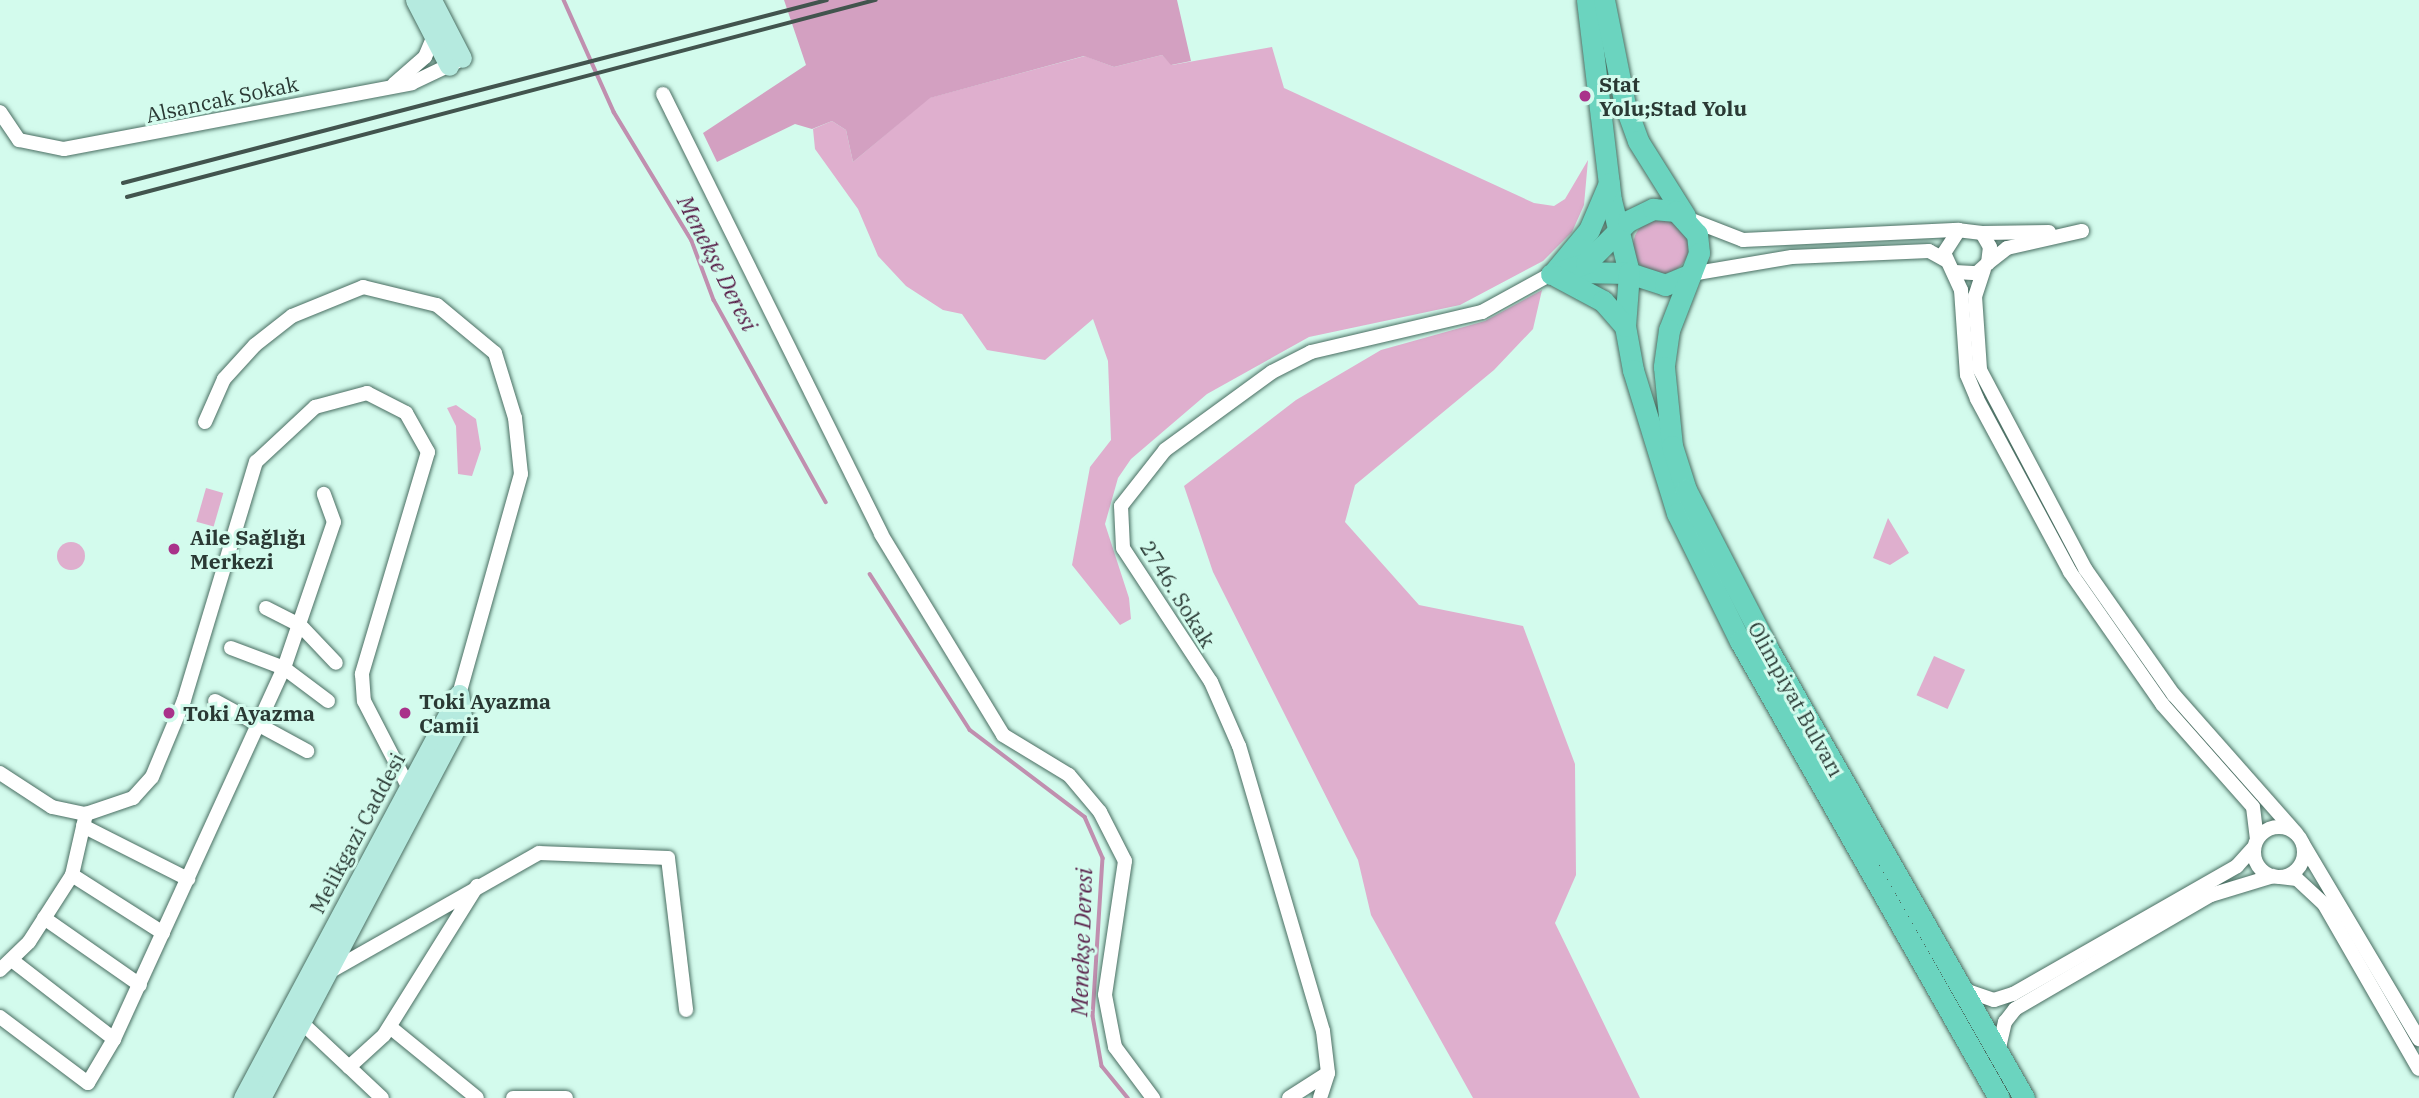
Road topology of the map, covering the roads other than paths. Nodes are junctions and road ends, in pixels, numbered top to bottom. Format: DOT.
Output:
graph roads {
  1 [pos="415,0"];
  2 [pos="432,0"];
  3 [pos="1587,0"];
  4 [pos="1604,0"];
  5 [pos="1619,0"];
  6 [pos="433,36"];
  7 [pos="1615,55"];
  8 [pos="456,62"];
  9 [pos="393,85"];
  10 [pos="663,94"];
  11 [pos="0,113"];
  12 [pos="1609,183"];
  13 [pos="1686,218"];
  14 [pos="1959,230"];
  15 [pos="1982,233"];
  16 [pos="1619,236"];
  17 [pos="1950,266"];
  18 [pos="1986,266"];
  19 [pos="1629,273"];
  20 [pos="1550,274"];
  21 [pos="1691,274"];
  22 [pos="1625,326"];
  23 [pos="205,422"];
  24 [pos="324,494"];
  25 [pos="266,608"];
  26 [pos="300,625"];
  27 [pos="231,648"];
  28 [pos="335,663"];
  29 [pos="284,668"];
  30 [pos="459,694"];
  31 [pos="215,701"];
  32 [pos="328,701"];
  33 [pos="258,721"];
  34 [pos="307,751"];
  35 [pos="0,773"];
  36 [pos="412,794"];
  37 [pos="84,820"];
  38 [pos="2300,839"];
  39 [pos="2255,843"];
  40 [pos="72,875"];
  41 [pos="2276,876"];
  42 [pos="188,878"];
  43 [pos="477,884"];
  44 [pos="44,918"];
  45 [pos="163,933"];
  46 [pos="13,961"];
  47 [pos="0,970"];
  48 [pos="318,973"];
  49 [pos="140,985"];
  50 [pos="1961,989"];
  51 [pos="686,1010"];
  52 [pos="0,1017"];
  53 [pos="301,1023"];
  54 [pos="390,1027"];
  55 [pos="114,1039"];
  56 [pos="2419,1039"];
  57 [pos="1998,1052"];
  58 [pos="349,1067"];
  59 [pos="2419,1069"];
  60 [pos="1328,1073"];
  61 [pos="243,1098"];
  62 [pos="261,1098"];
  63 [pos="382,1098"];
  64 [pos="477,1098"];
  65 [pos="513,1098"];
  66 [pos="566,1098"];
  67 [pos="1153,1098"];
  68 [pos="1289,1098"];
  69 [pos="1320,1098"];
  70 [pos="1999,1098"];
  71 [pos="2024,1098"];
  1 -- 6 [label="street"];
  2 -- 8 [label="street"];
  3 -- 12 [label="main road"];
  4 -- 7 [label="main road"];
  5 -- 7 [label="main road"];
  6 -- 8 [label="street"];
  6 -- 9 [label="street"];
  7 -- 13 [label="main road"];
  8 -- 9 [label="street, Alsancak Sokak"];
  9 -- 11 [label="street, Alsancak Sokak"];
  10 -- 67 [label="street"];
  12 -- 16 [label="main road"];
  12 -- 20 [label="main road"];
  13 -- 14 [label="street"];
  13 -- 16 [label="main road"];
  13 -- 21 [label="main road"];
  14 -- 15 [label="street"];
  14 -- 17 [label="street"];
  15 -- 18 [label="street"];
  15 -- 18 [label="street"];
  16 -- 19 [label="main road"];
  16 -- 20 [label="main road"];
  17 -- 18 [label="street"];
  17 -- 21 [label="street"];
  17 -- 39 [label="street"];
  18 -- 38 [label="street"];
  19 -- 20 [label="main road"];
  19 -- 21 [label="main road"];
  19 -- 22 [label="main road, Olimpiyat Bulvarı"];
  20 -- 22 [label="main road"];
  20 -- 60 [label="street, 2746. Sokak"];
  21 -- 50 [label="main road, Olimpiyat Bulvarı"];
  22 -- 70 [label="main road, Olimpiyat Bulvarı"];
  23 -- 30 [label="street"];
  24 -- 26 [label="street"];
  25 -- 26 [label="street"];
  26 -- 28 [label="street"];
  26 -- 29 [label="street"];
  27 -- 29 [label="street"];
  29 -- 32 [label="street"];
  29 -- 33 [label="street"];
  30 -- 36 [label="street, Melikgazi Caddesi"];
  31 -- 33 [label="street"];
  33 -- 34 [label="street"];
  33 -- 42 [label="street"];
  35 -- 37 [label="street"];
  36 -- 37 [label="street"];
  36 -- 48 [label="street, Melikgazi Caddesi"];
  37 -- 40 [label="street"];
  37 -- 42 [label="street"];
  38 -- 39 [label="street"];
  38 -- 41 [label="street"];
  38 -- 56 [label="street"];
  39 -- 41 [label="street"];
  39 -- 50 [label="street"];
  40 -- 44 [label="street"];
  40 -- 45 [label="street"];
  41 -- 57 [label="street"];
  41 -- 59 [label="street"];
  42 -- 45 [label="street"];
  43 -- 48 [label="street"];
  43 -- 51 [label="street"];
  43 -- 54 [label="street"];
  44 -- 46 [label="street"];
  44 -- 49 [label="street"];
  45 -- 49 [label="street"];
  46 -- 47 [label="street"];
  46 -- 55 [label="street"];
  48 -- 53 [label="street, Melikgazi Caddesi"];
  48 -- 61 [label="street, Melikgazi Caddesi"];
  49 -- 55 [label="street"];
  50 -- 57 [label="main road, Olimpiyat Bulvarı"];
  52 -- 55 [label="street"];
  53 -- 58 [label="street"];
  53 -- 62 [label="street, Melikgazi Caddesi"];
  54 -- 58 [label="street"];
  54 -- 64 [label="street"];
  57 -- 71 [label="main road, Olimpiyat Bulvarı"];
  58 -- 63 [label="street"];
  60 -- 68 [label="street"];
  60 -- 69 [label="street, 2746. Sokak"];
  65 -- 66 [label="street"];
}
